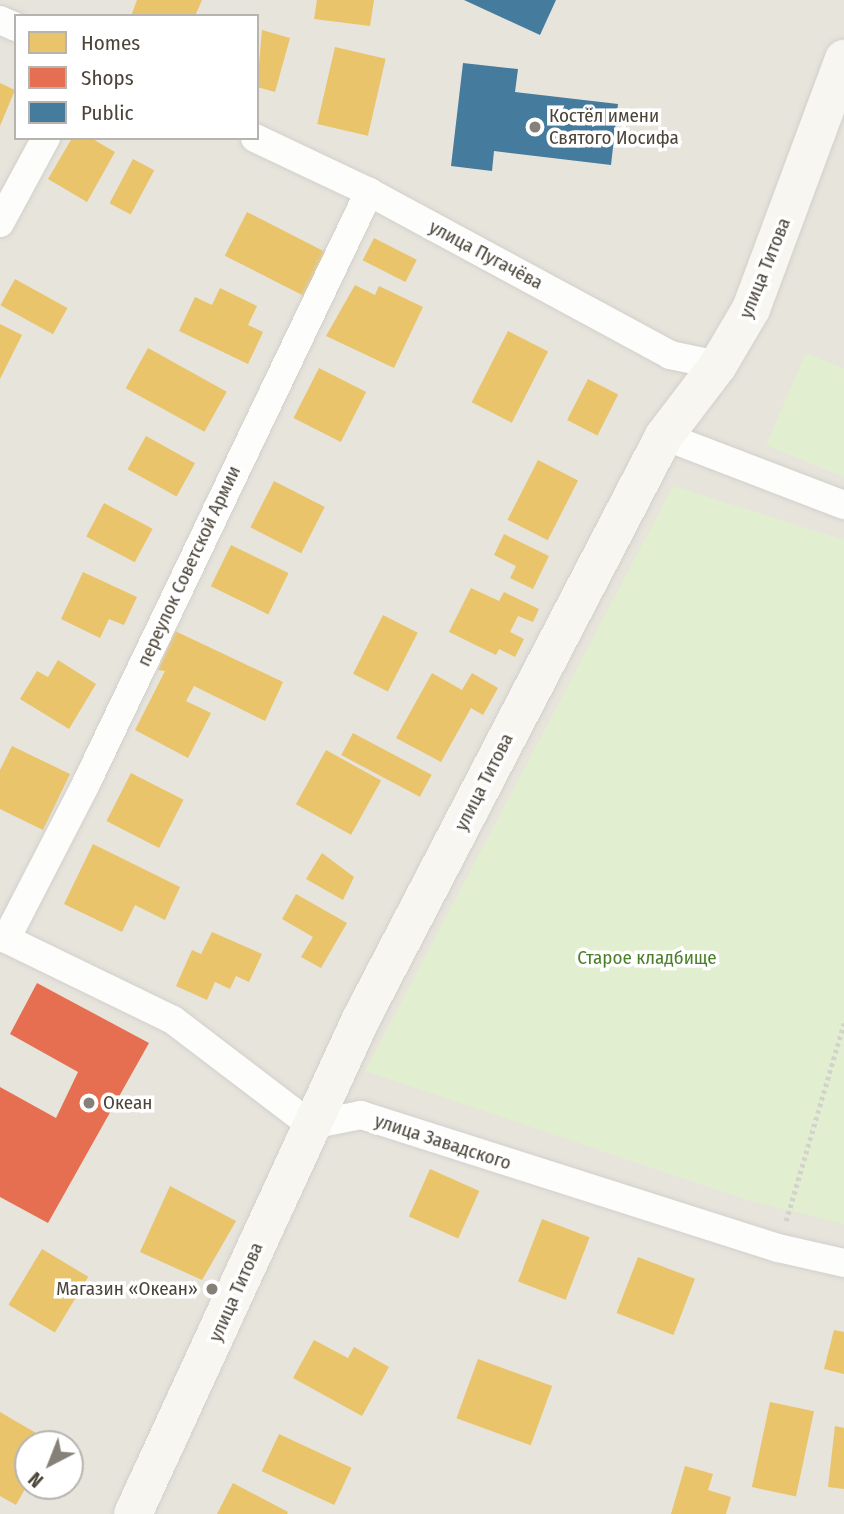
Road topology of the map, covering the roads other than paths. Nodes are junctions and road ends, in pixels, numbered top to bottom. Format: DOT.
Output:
graph roads {
  1 [pos="844,59"];
  2 [pos="45,140"];
  3 [pos="259,140"];
  4 [pos="369,192"];
  5 [pos="0,223"];
  6 [pos="718,366"];
  7 [pos="664,436"];
  8 [pos="844,505"];
  9 [pos="3,937"];
  10 [pos="311,1125"];
  11 [pos="844,1263"];
  12 [pos="133,1514"];
  1 -- 6 [label="street, улица Титова"];
  2 -- 5 [label="street"];
  3 -- 4 [label="street, улица Пугачёва"];
  4 -- 6 [label="street, улица Пугачёва"];
  4 -- 9 [label="street, переулок Советской Армии"];
  6 -- 7 [label="street, улица Титова"];
  7 -- 8 [label="street"];
  7 -- 10 [label="street, улица Титова"];
  9 -- 10 [label="street"];
  10 -- 11 [label="street, улица Завадского"];
  10 -- 12 [label="street, улица Титова"];
}
